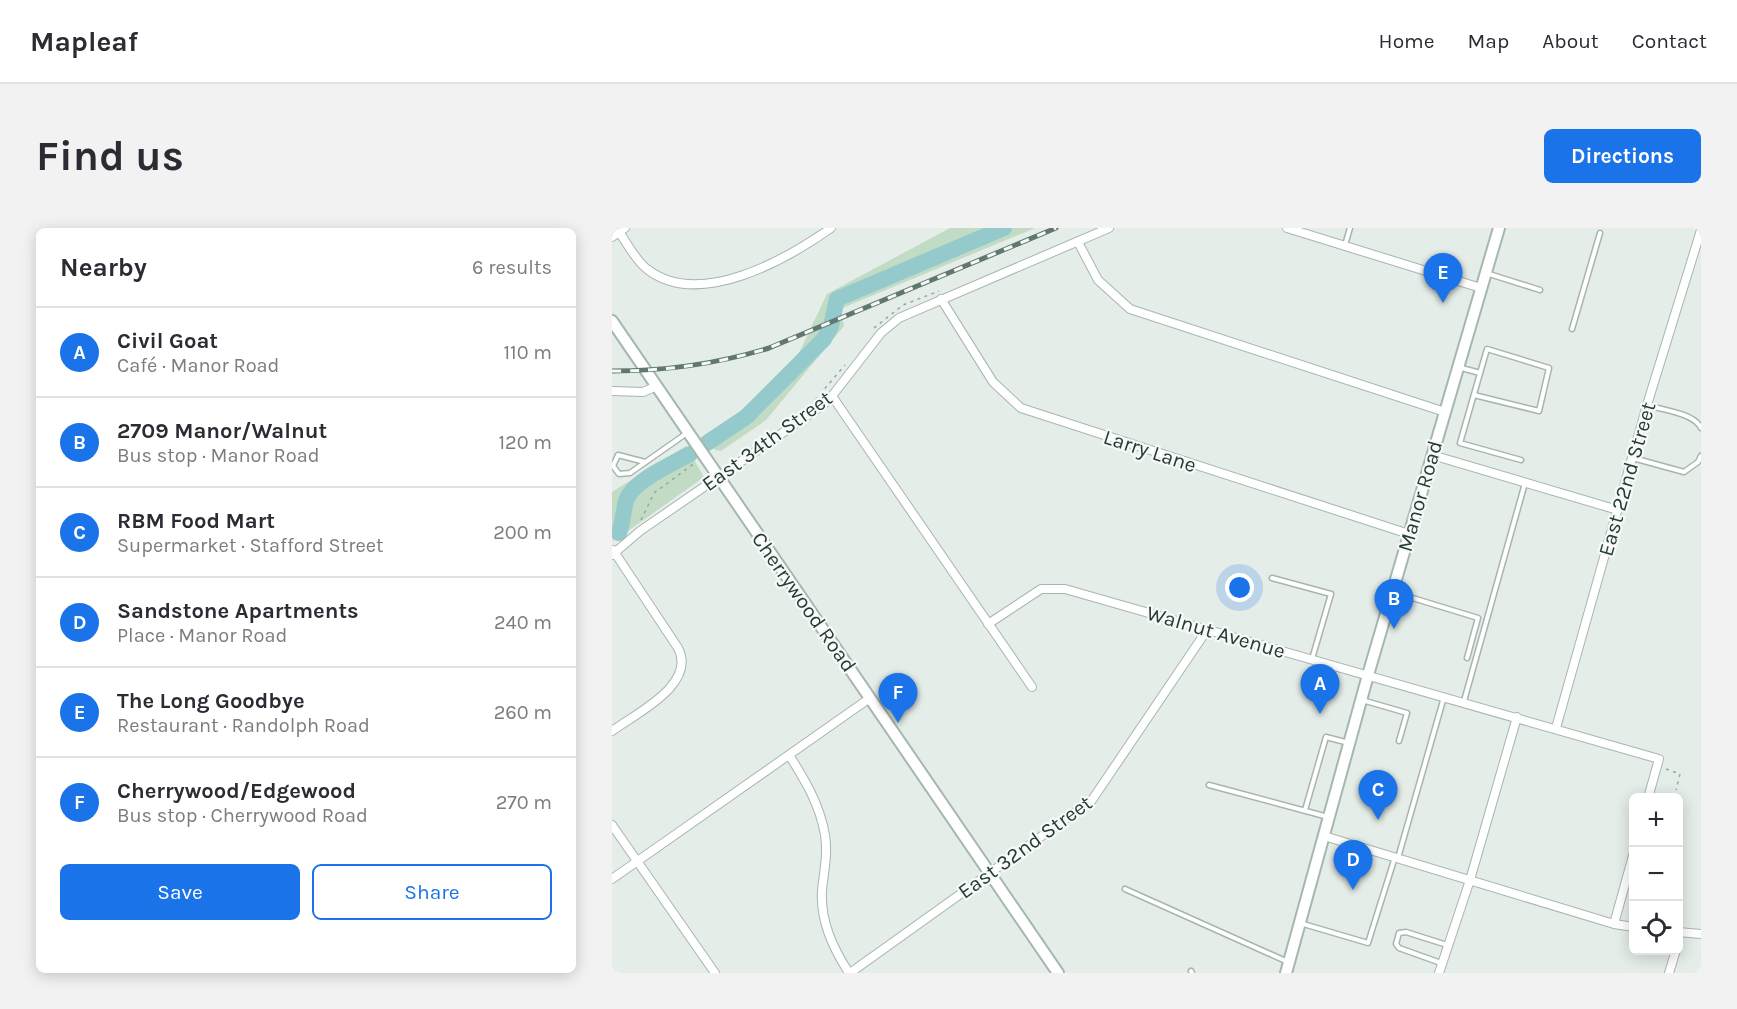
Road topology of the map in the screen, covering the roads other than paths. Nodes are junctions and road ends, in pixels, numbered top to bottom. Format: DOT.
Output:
graph roads {
  1 [pos="831,228"];
  2 [pos="1109,228"];
  3 [pos="1287,228"];
  4 [pos="1350,228"];
  5 [pos="1499,228"];
  6 [pos="1701,230"];
  7 [pos="619,232"];
  8 [pos="1600,233"];
  9 [pos="1078,242"];
  10 [pos="1345,246"];
  11 [pos="1485,273"];
  12 [pos="1481,288"];
  13 [pos="1540,290"];
  14 [pos="941,299"];
  15 [pos="612,321"];
  16 [pos="1572,328"];
  17 [pos="1458,367"];
  18 [pos="1480,373"];
  19 [pos="657,386"];
  20 [pos="612,391"];
  21 [pos="1474,395"];
  22 [pos="832,396"];
  23 [pos="1647,405"];
  24 [pos="1445,412"];
  25 [pos="1701,428"];
  26 [pos="688,432"];
  27 [pos="1431,455"];
  28 [pos="1701,456"];
  29 [pos="1633,458"];
  30 [pos="1521,460"];
  31 [pos="645,462"];
  32 [pos="717,477"];
  33 [pos="1525,483"];
  34 [pos="1618,510"];
  35 [pos="1409,534"];
  36 [pos="613,552"];
  37 [pos="1272,578"];
  38 [pos="1392,591"];
  39 [pos="988,624"];
  40 [pos="1207,630"];
  41 [pos="1467,658"];
  42 [pos="1312,660"];
  43 [pos="1368,675"];
  44 [pos="1032,687"];
  45 [pos="1444,696"];
  46 [pos="870,698"];
  47 [pos="1361,700"];
  48 [pos="1464,701"];
  49 [pos="1517,717"];
  50 [pos="1556,728"];
  51 [pos="612,731"];
  52 [pos="1399,741"];
  53 [pos="1349,743"];
  54 [pos="789,755"];
  55 [pos="1209,785"];
  56 [pos="1649,793"];
  57 [pos="1305,810"];
  58 [pos="1329,818"];
  59 [pos="612,825"];
  60 [pos="1324,836"];
  61 [pos="1396,857"];
  62 [pos="637,862"];
  63 [pos="1629,870"];
  64 [pos="991,874"];
  65 [pos="612,879"];
  66 [pos="1470,880"];
  67 [pos="1125,889"];
  68 [pos="1300,923"];
  69 [pos="1614,924"];
  70 [pos="1629,926"];
  71 [pos="1701,934"];
  72 [pos="1683,935"];
  73 [pos="1448,945"];
  74 [pos="1675,955"];
  75 [pos="1442,963"];
  76 [pos="1287,968"];
  77 [pos="715,973"];
  78 [pos="850,973"];
  79 [pos="1058,973"];
  80 [pos="1439,973"];
  81 [pos="1669,973"];
  1 -- 7 [label="street"];
  2 -- 9 [label="street, East 34th Street"];
  3 -- 10 [label="street"];
  4 -- 10 [label="lane"];
  5 -- 11 [label="street, Manor Road"];
  6 -- 23 [label="street, East 22nd Street"];
  8 -- 16 [label="lane"];
  9 -- 14 [label="street, East 34th Street"];
  9 -- 24 [label="street"];
  10 -- 12 [label="street"];
  11 -- 12 [label="street, Manor Road"];
  11 -- 13 [label="lane"];
  12 -- 17 [label="street, Manor Road"];
  14 -- 22 [label="street, East 34th Street"];
  14 -- 35 [label="street, Larry Lane"];
  15 -- 19 [label="street, Cherrywood Road"];
  17 -- 18 [label="lane"];
  17 -- 24 [label="street, Manor Road"];
  18 -- 21 [label="lane"];
  18 -- 21 [label="lane"];
  19 -- 20 [label="street"];
  19 -- 26 [label="street, Cherrywood Road"];
  21 -- 30 [label="lane"];
  22 -- 32 [label="street, East 34th Street"];
  22 -- 39 [label="street"];
  23 -- 25 [label="lane"];
  23 -- 29 [label="street, East 22nd Street"];
  24 -- 27 [label="street, Manor Road"];
  26 -- 31 [label="lane"];
  26 -- 32 [label="street, Cherrywood Road"];
  27 -- 33 [label="street"];
  27 -- 35 [label="street, Manor Road"];
  28 -- 29 [label="lane"];
  29 -- 34 [label="street, East 22nd Street"];
  31 -- 31 [label="lane"];
  32 -- 36 [label="street, East 34th Street"];
  32 -- 46 [label="street, Cherrywood Road"];
  33 -- 34 [label="street"];
  33 -- 48 [label="lane"];
  34 -- 50 [label="street, East 22nd Street"];
  35 -- 38 [label="street, Manor Road"];
  36 -- 51 [label="street"];
  37 -- 42 [label="lane"];
  38 -- 41 [label="lane"];
  38 -- 43 [label="street, Manor Road"];
  39 -- 40 [label="street, Walnut Avenue"];
  39 -- 44 [label="street"];
  40 -- 42 [label="street, Walnut Avenue"];
  40 -- 64 [label="street, East 32nd Street"];
  42 -- 43 [label="street, Walnut Avenue"];
  43 -- 45 [label="street, Walnut Avenue"];
  43 -- 47 [label="street, Manor Road"];
  45 -- 48 [label="street, Walnut Avenue"];
  45 -- 61 [label="lane"];
  46 -- 54 [label="street"];
  46 -- 64 [label="street, Cherrywood Road"];
  47 -- 52 [label="lane"];
  47 -- 53 [label="street, Manor Road"];
  48 -- 49 [label="street, Walnut Avenue"];
  49 -- 50 [label="street, Walnut Avenue"];
  49 -- 66 [label="street"];
  50 -- 56 [label="street, Walnut Avenue"];
  53 -- 57 [label="lane"];
  53 -- 58 [label="street, Manor Road"];
  54 -- 62 [label="street"];
  54 -- 78 [label="street"];
  55 -- 57 [label="lane"];
  57 -- 58 [label="lane"];
  58 -- 60 [label="street, Manor Road"];
  59 -- 62 [label="street"];
  60 -- 61 [label="street"];
  60 -- 68 [label="street, Manor Road"];
  61 -- 66 [label="street"];
  61 -- 68 [label="lane"];
  62 -- 65 [label="street"];
  62 -- 77 [label="street"];
  63 -- 69 [label="street"];
  64 -- 78 [label="street, East 32nd Street"];
  64 -- 79 [label="street, Cherrywood Road"];
  66 -- 69 [label="street"];
  66 -- 73 [label="street"];
  67 -- 76 [label="lane"];
  68 -- 76 [label="street, Manor Road"];
  69 -- 70 [label="street"];
  71 -- 72 [label="street"];
  73 -- 75 [label="street"];
  73 -- 75 [label="lane"];
  74 -- 81 [label="street"];
  75 -- 80 [label="street"];
}
